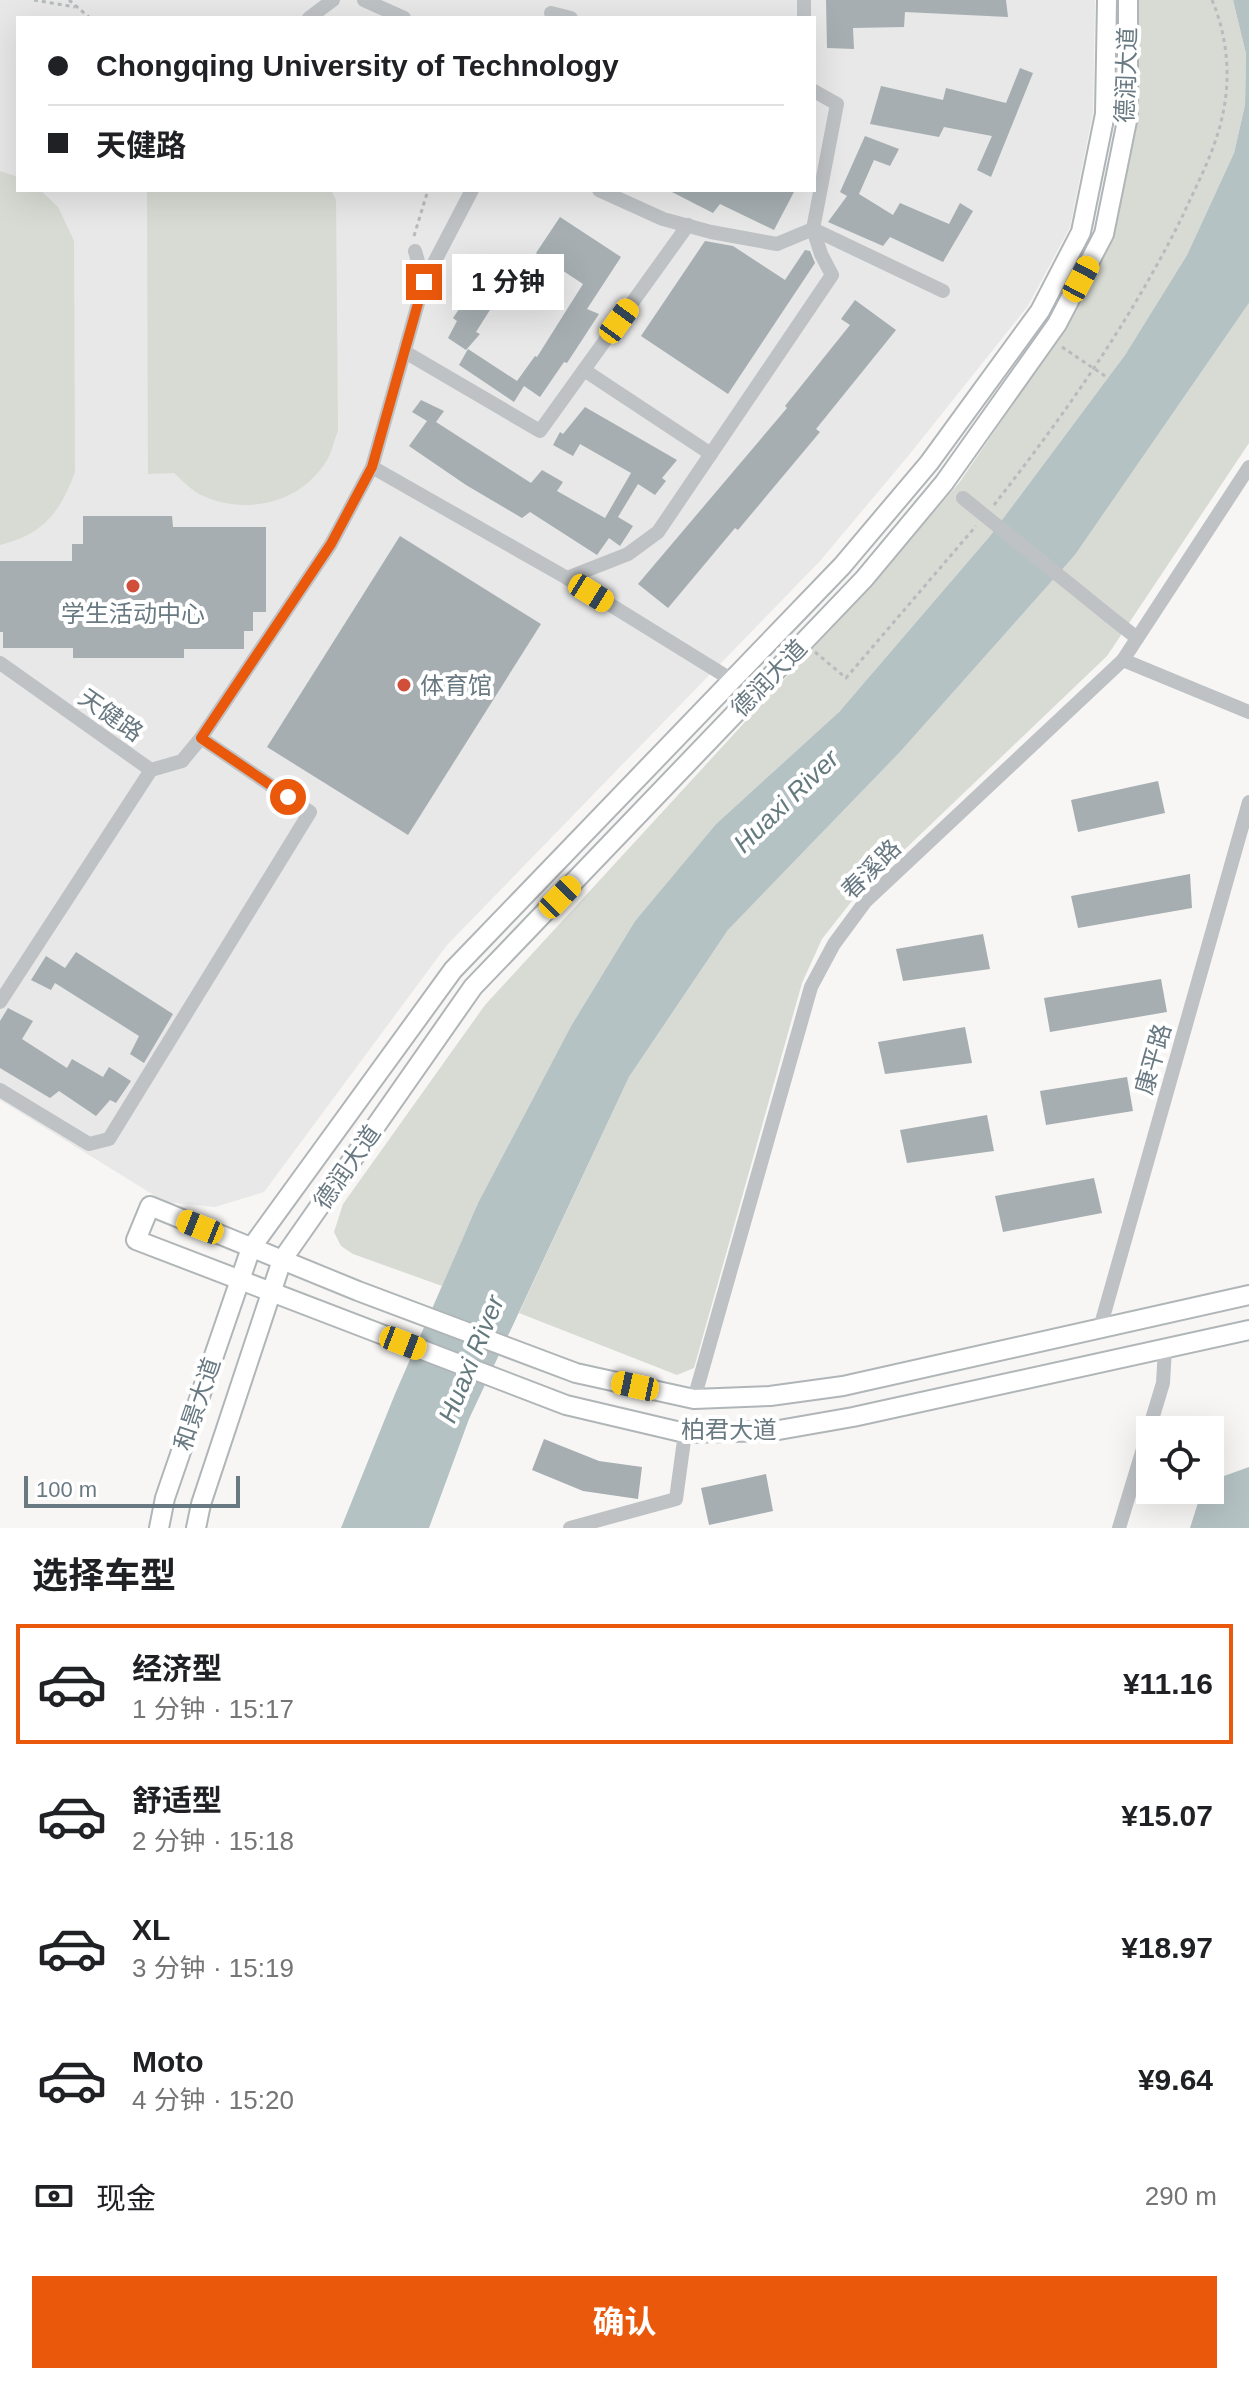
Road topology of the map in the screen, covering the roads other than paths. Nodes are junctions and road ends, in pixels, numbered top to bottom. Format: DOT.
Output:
graph roads {
  1 [pos="333,0"];
  2 [pos="364,0"];
  3 [pos="1107,0"];
  4 [pos="1128,0"];
  5 [pos="312,16"];
  6 [pos="400,16"];
  7 [pos="816,92"];
  8 [pos="471,192"];
  9 [pos="603,192"];
  10 [pos="688,225"];
  11 [pos="813,229"];
  12 [pos="415,251"];
  13 [pos="424,282"];
  14 [pos="943,291"];
  15 [pos="405,352"];
  16 [pos="584,370"];
  17 [pos="711,454"];
  18 [pos="372,467"];
  19 [pos="1249,467"];
  20 [pos="944,483"];
  21 [pos="567,578"];
  22 [pos="1137,638"];
  23 [pos="1123,660"];
  24 [pos="0,663"];
  25 [pos="732,680"];
  26 [pos="1249,712"];
  27 [pos="201,738"];
  28 [pos="151,770"];
  29 [pos="1249,802"];
  30 [pos="0,1002"];
  31 [pos="0,1090"];
  32 [pos="251,1248"];
  33 [pos="282,1260"];
  34 [pos="240,1280"];
  35 [pos="271,1292"];
  36 [pos="1249,1295"];
  37 [pos="1100,1328"];
  38 [pos="1249,1330"];
  39 [pos="1165,1349"];
  40 [pos="694,1399"];
  41 [pos="685,1433"];
  42 [pos="159,1528"];
  43 [pos="196,1528"];
  44 [pos="570,1528"];
  45 [pos="1119,1528"];
  1 -- 5 [label="street"];
  2 -- 6 [label="street"];
  3 -- 25 [label="main road, 德润大道"];
  4 -- 20 [label="main road, 德润大道"];
  7 -- 11 [label="street"];
  8 -- 13 [label="street, 天健路"];
  9 -- 10 [label="street"];
  10 -- 11 [label="street"];
  10 -- 16 [label="street"];
  11 -- 14 [label="street"];
  11 -- 17 [label="street"];
  12 -- 13 [label="street"];
  13 -- 15 [label="street, 天健路"];
  15 -- 16 [label="street"];
  15 -- 18 [label="street, 天健路"];
  16 -- 17 [label="street"];
  17 -- 21 [label="street"];
  18 -- 21 [label="street"];
  18 -- 27 [label="street, 天健路"];
  19 -- 22 [label="street, 春溪路"];
  20 -- 22 [label="street, bridge"];
  20 -- 33 [label="main road, 德润大道"];
  21 -- 25 [label="street"];
  22 -- 23 [label="street, 春溪路"];
  23 -- 26 [label="street"];
  23 -- 40 [label="street, 春溪路"];
  24 -- 28 [label="street, 天健路"];
  25 -- 32 [label="main road, 德润大道"];
  27 -- 28 [label="street, 天健路"];
  27 -- 31 [label="street"];
  28 -- 30 [label="street"];
  29 -- 37 [label="street, 康平路"];
  32 -- 33 [label="main road, 柏君大道"];
  32 -- 34 [label="main road, 德润大道"];
  32 -- 34 [label="main road, 柏君大道"];
  33 -- 35 [label="main road, 德润大道"];
  33 -- 40 [label="main road, 柏君大道"];
  34 -- 35 [label="main road, 柏君大道"];
  34 -- 42 [label="main road, 和景大道"];
  35 -- 41 [label="main road, 柏君大道"];
  35 -- 43 [label="main road, 和景大道"];
  36 -- 37 [label="main road, 柏君大道"];
  37 -- 40 [label="main road, 柏君大道"];
  38 -- 39 [label="main road, 柏君大道"];
  39 -- 41 [label="main road, 柏君大道"];
  39 -- 45 [label="street"];
  41 -- 44 [label="street"];
}
